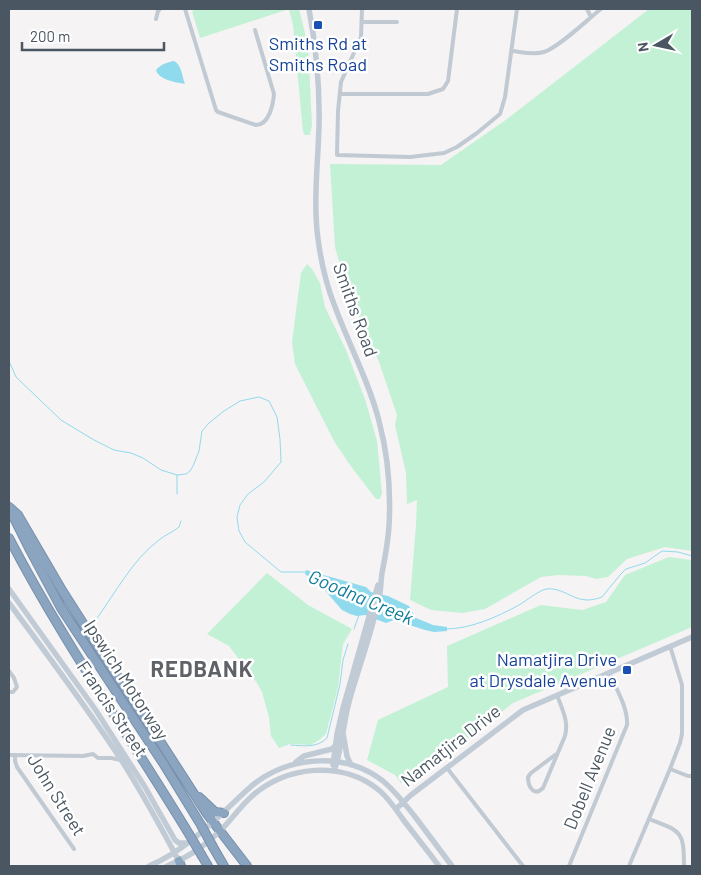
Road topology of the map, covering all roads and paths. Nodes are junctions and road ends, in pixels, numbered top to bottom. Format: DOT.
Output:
graph roads {
  1 [pos="160,9"];
  2 [pos="185,9"];
  3 [pos="304,9"];
  4 [pos="309,9"];
  5 [pos="362,9"];
  6 [pos="457,9"];
  7 [pos="517,9"];
  8 [pos="587,9"];
  9 [pos="601,9"];
  10 [pos="591,17"];
  11 [pos="156,19"];
  12 [pos="362,22"];
  13 [pos="397,22"];
  14 [pos="254,30"];
  15 [pos="315,51"];
  16 [pos="512,51"];
  17 [pos="340,94"];
  18 [pos="9,508"];
  19 [pos="9,538"];
  20 [pos="9,589"];
  21 [pos="9,603"];
  22 [pos="370,621"];
  23 [pos="692,637"];
  24 [pos="670,646"];
  25 [pos="9,671"];
  26 [pos="609,672"];
  27 [pos="11,692"];
  28 [pos="557,695"];
  29 [pos="343,728"];
  30 [pos="335,745"];
  31 [pos="557,754"];
  32 [pos="9,755"];
  33 [pos="15,755"];
  34 [pos="121,760"];
  35 [pos="335,762"];
  36 [pos="292,764"];
  37 [pos="351,765"];
  38 [pos="447,768"];
  39 [pos="670,769"];
  40 [pos="334,771"];
  41 [pos="692,776"];
  42 [pos="193,793"];
  43 [pos="403,802"];
  44 [pos="396,808"];
  45 [pos="224,813"];
  46 [pos="649,819"];
  47 [pos="213,823"];
  48 [pos="220,831"];
  49 [pos="187,843"];
  50 [pos="74,849"];
  51 [pos="174,853"];
  52 [pos="180,864"];
  53 [pos="149,866"];
  54 [pos="166,866"];
  55 [pos="208,866"];
  56 [pos="224,866"];
  57 [pos="247,866"];
  58 [pos="439,866"];
  59 [pos="452,866"];
  60 [pos="523,866"];
  61 [pos="569,866"];
  62 [pos="629,866"];
  63 [pos="684,866"];
  1 -- 11 [label="street"];
  2 -- 14 [label="street"];
  3 -- 15 [label="street, Smiths Road"];
  4 -- 15 [label="street, Smiths Road"];
  5 -- 12 [label="street"];
  6 -- 17 [label="street"];
  7 -- 16 [label="street"];
  8 -- 10 [label="street"];
  9 -- 10 [label="street"];
  10 -- 16 [label="street"];
  12 -- 13 [label="street"];
  12 -- 17 [label="street"];
  15 -- 22 [label="street, Smiths Road"];
  16 -- 17 [label="street"];
  18 -- 42 [label="highway"];
  18 -- 56 [label="highway, Ipswich Motorway, bridge"];
  19 -- 55 [label="highway, Ipswich Motorway, bridge"];
  20 -- 49 [label="street, Francis Street"];
  21 -- 34 [label="street, Francis Street"];
  22 -- 29 [label="street, Smiths Road"];
  22 -- 30 [label="street, Smiths Road"];
  23 -- 24 [label="street, Namatjira Drive"];
  24 -- 26 [label="street, Namatjira Drive"];
  24 -- 39 [label="street"];
  25 -- 27 [label="street"];
  26 -- 28 [label="street, Namatjira Drive"];
  26 -- 61 [label="street, Dobell Avenue"];
  28 -- 31 [label="street"];
  28 -- 38 [label="street, Namatjira Drive"];
  29 -- 35 [label="street, Smiths Road"];
  29 -- 37 [label="street"];
  30 -- 35 [label="street, Smiths Road"];
  30 -- 36 [label="street"];
  31 -- 31 [label="street"];
  32 -- 33 [label="street"];
  33 -- 34 [label="street"];
  33 -- 50 [label="street, John Street"];
  34 -- 51 [label="street, Francis Street"];
  35 -- 36 [label="street"];
  35 -- 37 [label="street"];
  35 -- 40 [label="street, Smiths Road"];
  36 -- 45 [label="street"];
  37 -- 43 [label="street"];
  38 -- 43 [label="street, Namatjira Drive"];
  38 -- 60 [label="street"];
  39 -- 41 [label="street"];
  39 -- 46 [label="street"];
  40 -- 44 [label="street"];
  40 -- 48 [label="street"];
  42 -- 45 [label="highway"];
  42 -- 47 [label="highway"];
  43 -- 44 [label="street, Namatjira Drive"];
  43 -- 59 [label="street"];
  44 -- 58 [label="street"];
  45 -- 47 [label="street"];
  46 -- 62 [label="street"];
  46 -- 63 [label="street"];
  47 -- 48 [label="highway"];
  47 -- 49 [label="street"];
  48 -- 52 [label="street"];
  48 -- 57 [label="highway"];
  49 -- 51 [label="street"];
  51 -- 52 [label="street, Francis Street"];
  51 -- 53 [label="street"];
  52 -- 54 [label="street"];
}
